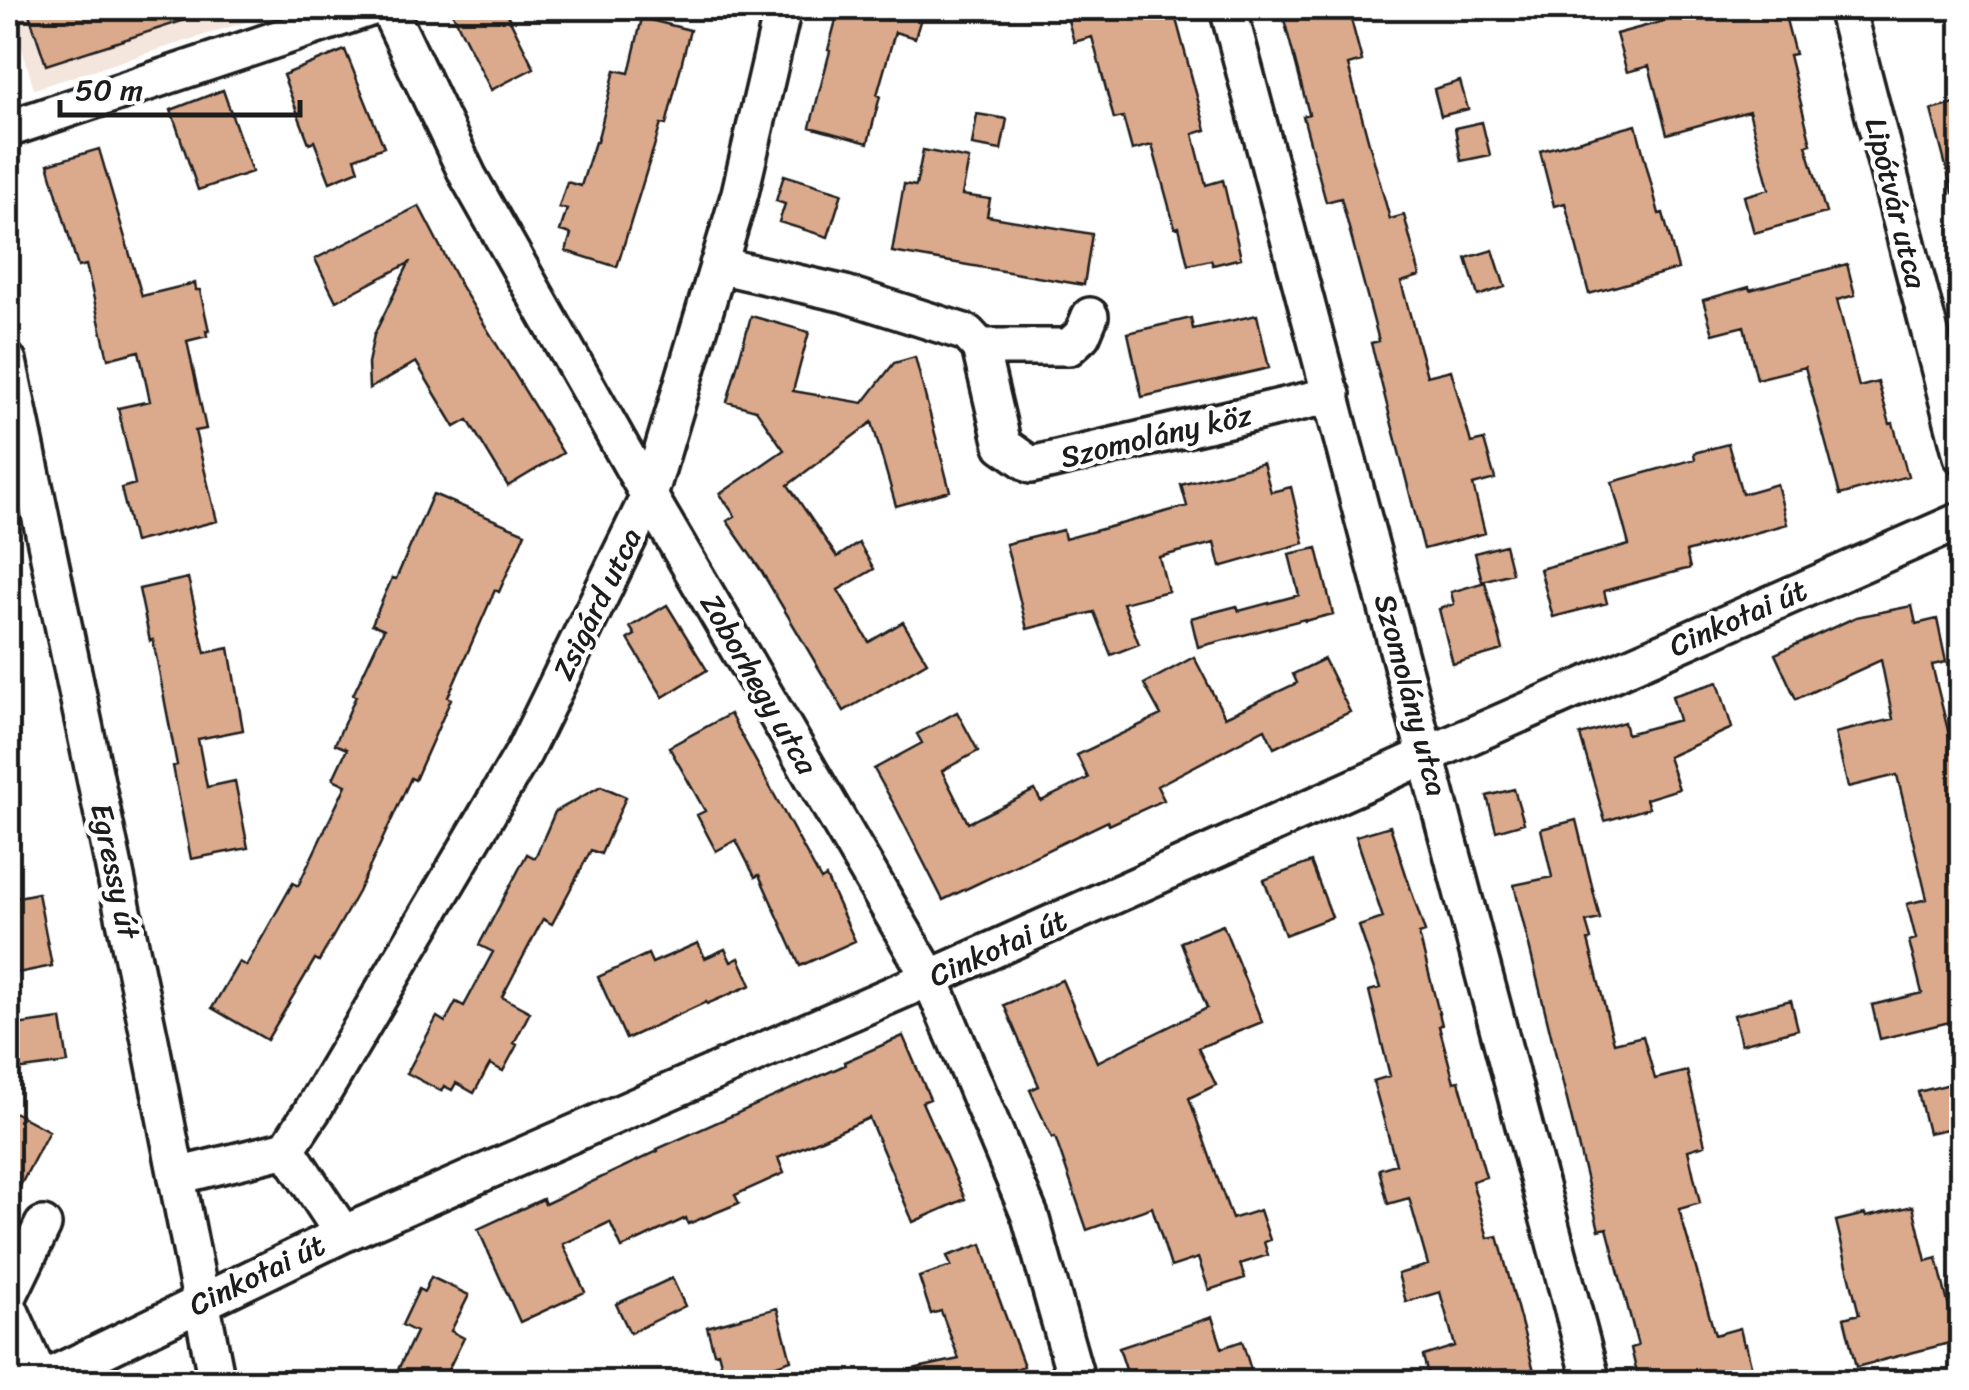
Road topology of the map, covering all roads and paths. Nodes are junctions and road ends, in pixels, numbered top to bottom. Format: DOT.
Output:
graph roads {
  1 [pos="370,8"];
  2 [pos="388,8"];
  3 [pos="783,8"];
  4 [pos="1228,8"];
  5 [pos="1846,8"];
  6 [pos="8,129"];
  7 [pos="718,265"];
  8 [pos="1090,316"];
  9 [pos="980,347"];
  10 [pos="8,361"];
  11 [pos="1332,395"];
  12 [pos="1962,456"];
  13 [pos="650,496"];
  14 [pos="1962,520"];
  15 [pos="1428,755"];
  16 [pos="930,978"];
  17 [pos="287,1149"];
  18 [pos="177,1176"];
  19 [pos="43,1225"];
  20 [pos="343,1234"];
  21 [pos="8,1296"];
  22 [pos="201,1303"];
  23 [pos="8,1306"];
  24 [pos="40,1382"];
  25 [pos="217,1382"];
  26 [pos="1078,1382"];
  27 [pos="1592,1382"];
  1 -- 6 [label="street"];
  2 -- 13 [label="street, Zoborhegy utca"];
  3 -- 7 [label="street, Zsigárd utca"];
  4 -- 11 [label="street, Szomolány utca"];
  5 -- 12 [label="street, Lipótvár utca"];
  7 -- 9 [label="street"];
  7 -- 13 [label="street, Zsigárd utca"];
  8 -- 9 [label="street"];
  9 -- 11 [label="street, Szomolány köz"];
  10 -- 18 [label="street, Egressy út"];
  11 -- 15 [label="street, Szomolány utca"];
  13 -- 16 [label="street, Zoborhegy utca"];
  13 -- 17 [label="street, Zsigárd utca"];
  14 -- 15 [label="street, Cinkotai út"];
  15 -- 16 [label="street, Cinkotai út"];
  15 -- 27 [label="street, Szomolány utca"];
  16 -- 20 [label="street, Cinkotai út"];
  16 -- 26 [label="street, Zoborhegy utca"];
  17 -- 18 [label="street"];
  17 -- 20 [label="street"];
  18 -- 22 [label="street, Egressy út"];
  19 -- 21 [label="street"];
  20 -- 22 [label="street, Cinkotai út"];
  22 -- 24 [label="street, Cinkotai út"];
  22 -- 25 [label="street, Egressy út"];
  23 -- 24 [label="street"];
}
